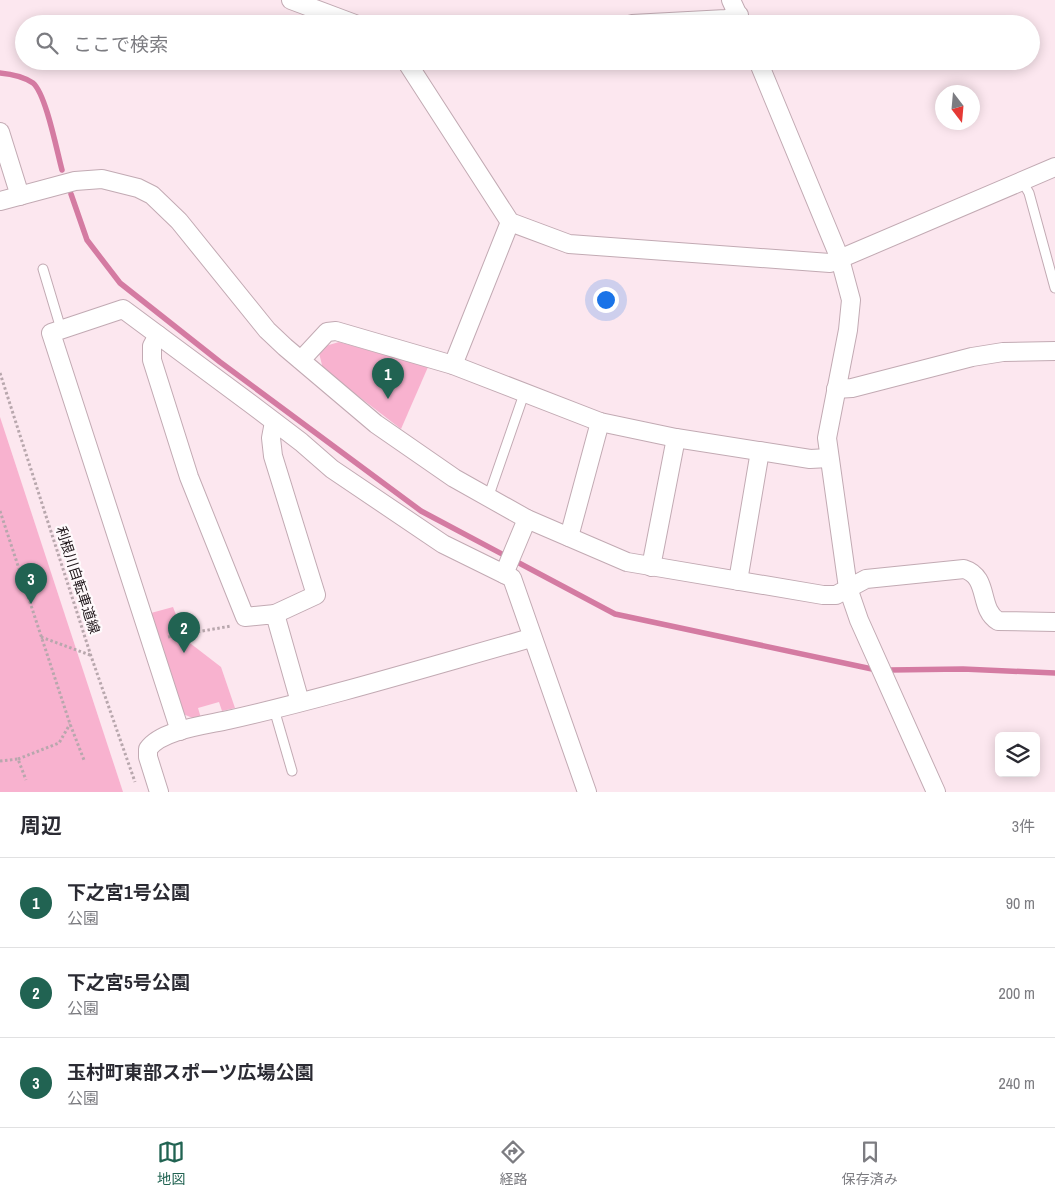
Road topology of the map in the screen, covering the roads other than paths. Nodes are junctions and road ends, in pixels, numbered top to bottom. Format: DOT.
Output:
graph roads {
  1 [pos="291,0"];
  2 [pos="331,15"];
  3 [pos="412,70"];
  4 [pos="762,70"];
  5 [pos="0,132"];
  6 [pos="1055,167"];
  7 [pos="1022,181"];
  8 [pos="20,196"];
  9 [pos="0,201"];
  10 [pos="510,222"];
  11 [pos="840,259"];
  12 [pos="43,269"];
  13 [pos="1055,288"];
  14 [pos="61,329"];
  15 [pos="158,336"];
  16 [pos="1055,351"];
  17 [pos="302,360"];
  18 [pos="453,365"];
  19 [pos="836,389"];
  20 [pos="524,394"];
  21 [pos="274,422"];
  22 [pos="600,422"];
  23 [pos="676,438"];
  24 [pos="760,451"];
  25 [pos="829,458"];
  26 [pos="488,498"];
  27 [pos="527,519"];
  28 [pos="569,536"];
  29 [pos="651,567"];
  30 [pos="504,574"];
  31 [pos="738,581"];
  32 [pos="848,588"];
  33 [pos="275,614"];
  34 [pos="1055,622"];
  35 [pos="531,638"];
  36 [pos="300,702"];
  37 [pos="274,709"];
  38 [pos="180,731"];
  39 [pos="292,771"];
  40 [pos="159,792"];
  41 [pos="587,792"];
  42 [pos="936,792"];
  1 -- 2 [label="street"];
  3 -- 10 [label="street"];
  4 -- 11 [label="street"];
  5 -- 8 [label="street"];
  6 -- 7 [label="street"];
  7 -- 11 [label="street"];
  7 -- 13 [label="lane"];
  8 -- 9 [label="street"];
  8 -- 17 [label="street"];
  10 -- 11 [label="street"];
  10 -- 18 [label="street"];
  11 -- 19 [label="street"];
  12 -- 14 [label="lane"];
  14 -- 15 [label="street"];
  14 -- 38 [label="street"];
  15 -- 21 [label="street"];
  15 -- 33 [label="street"];
  16 -- 19 [label="street"];
  17 -- 18 [label="street"];
  17 -- 26 [label="street"];
  18 -- 20 [label="street"];
  19 -- 25 [label="street"];
  20 -- 22 [label="street"];
  20 -- 26 [label="lane"];
  21 -- 30 [label="street"];
  21 -- 33 [label="street"];
  22 -- 23 [label="street"];
  22 -- 28 [label="street"];
  23 -- 24 [label="street"];
  23 -- 29 [label="street"];
  24 -- 25 [label="street"];
  24 -- 31 [label="street"];
  25 -- 32 [label="street"];
  26 -- 27 [label="street"];
  27 -- 28 [label="street"];
  27 -- 30 [label="street"];
  28 -- 29 [label="street"];
  29 -- 31 [label="street"];
  30 -- 35 [label="street"];
  31 -- 32 [label="street"];
  32 -- 34 [label="street"];
  32 -- 42 [label="street"];
  33 -- 36 [label="street"];
  35 -- 36 [label="street"];
  35 -- 41 [label="street"];
  36 -- 37 [label="street"];
  37 -- 38 [label="street"];
  37 -- 39 [label="lane"];
  38 -- 40 [label="street"];
}
